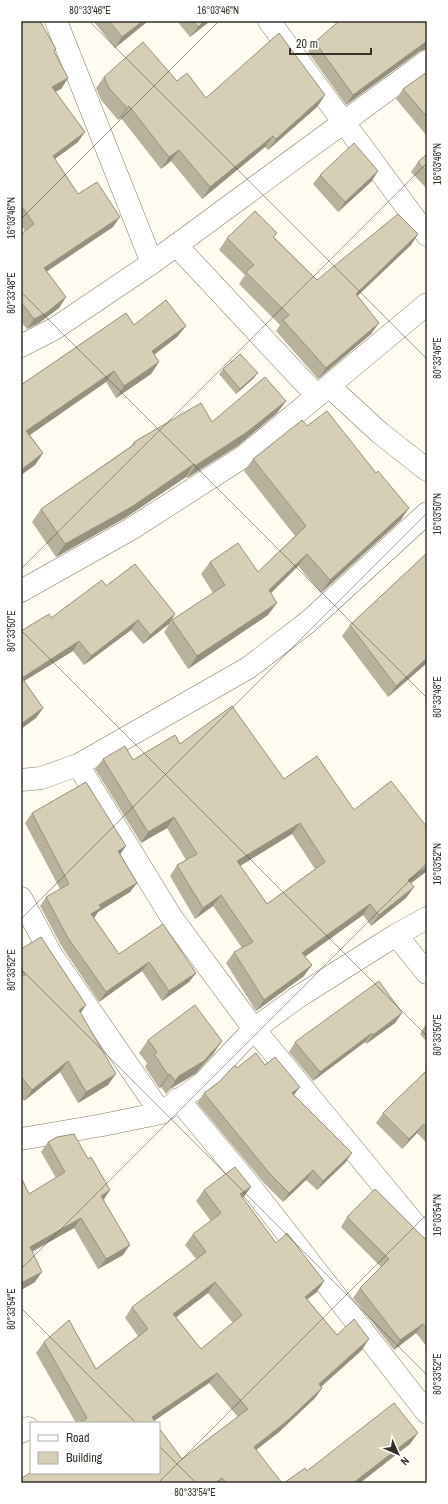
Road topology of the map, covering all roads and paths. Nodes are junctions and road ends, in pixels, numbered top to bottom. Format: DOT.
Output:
graph roads {
  1 [pos="56,21"];
  2 [pos="269,21"];
  3 [pos="427,62"];
  4 [pos="343,123"];
  5 [pos="427,235"];
  6 [pos="176,245"];
  7 [pos="152,263"];
  8 [pos="427,304"];
  9 [pos="21,346"];
  10 [pos="323,391"];
  11 [pos="427,470"];
  12 [pos="427,513"];
  13 [pos="21,591"];
  14 [pos="78,765"];
  15 [pos="21,780"];
  16 [pos="21,898"];
  17 [pos="427,918"];
  18 [pos="396,935"];
  19 [pos="427,973"];
  20 [pos="254,1029"];
  21 [pos="178,1099"];
  22 [pos="161,1113"];
  23 [pos="21,1139"];
  24 [pos="427,1239"];
  25 [pos="427,1412"];
  1 -- 7 [label="street"];
  2 -- 4 [label="street"];
  3 -- 4 [label="street"];
  4 -- 5 [label="street"];
  4 -- 6 [label="street"];
  6 -- 7 [label="street"];
  6 -- 10 [label="street"];
  7 -- 9 [label="street"];
  8 -- 10 [label="street"];
  10 -- 11 [label="street"];
  10 -- 13 [label="street"];
  12 -- 14 [label="street"];
  14 -- 15 [label="street"];
  14 -- 20 [label="street"];
  16 -- 22 [label="street"];
  17 -- 18 [label="street"];
  18 -- 19 [label="street"];
  18 -- 20 [label="street"];
  20 -- 21 [label="street"];
  20 -- 24 [label="street"];
  21 -- 22 [label="street"];
  21 -- 25 [label="street"];
  22 -- 23 [label="street"];
}
